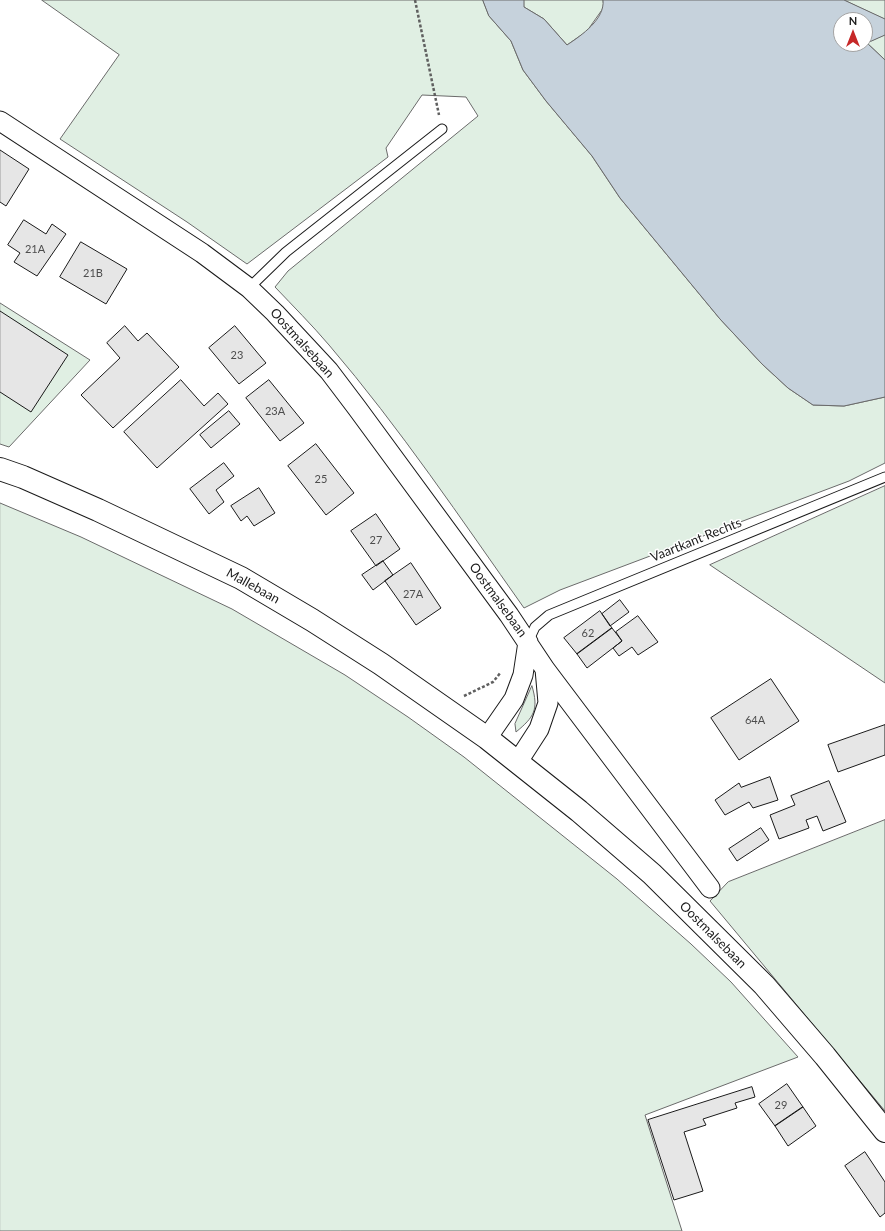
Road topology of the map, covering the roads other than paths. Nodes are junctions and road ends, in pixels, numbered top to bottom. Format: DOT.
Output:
graph roads {
  1 [pos="0,121"];
  2 [pos="442,128"];
  3 [pos="249,288"];
  4 [pos="0,469"];
  5 [pos="885,477"];
  6 [pos="528,642"];
  7 [pos="545,669"];
  8 [pos="487,738"];
  9 [pos="517,763"];
  10 [pos="710,888"];
  11 [pos="885,1131"];
  1 -- 3 [label="street, Oostmalsebaan"];
  2 -- 3 [label="lane"];
  3 -- 6 [label="street, Oostmalsebaan"];
  4 -- 8 [label="main road, Mallebaan"];
  5 -- 6 [label="lane, Vaartkant Rechts"];
  6 -- 7 [label="street, Oostmalsebaan"];
  6 -- 8 [label="street, Oostmalsebaan"];
  7 -- 9 [label="street, Oostmalsebaan"];
  7 -- 10 [label="street, Oostmalsebaan"];
  8 -- 9 [label="main road, Oostmalsebaan"];
  9 -- 11 [label="main road, Oostmalsebaan"];
}
